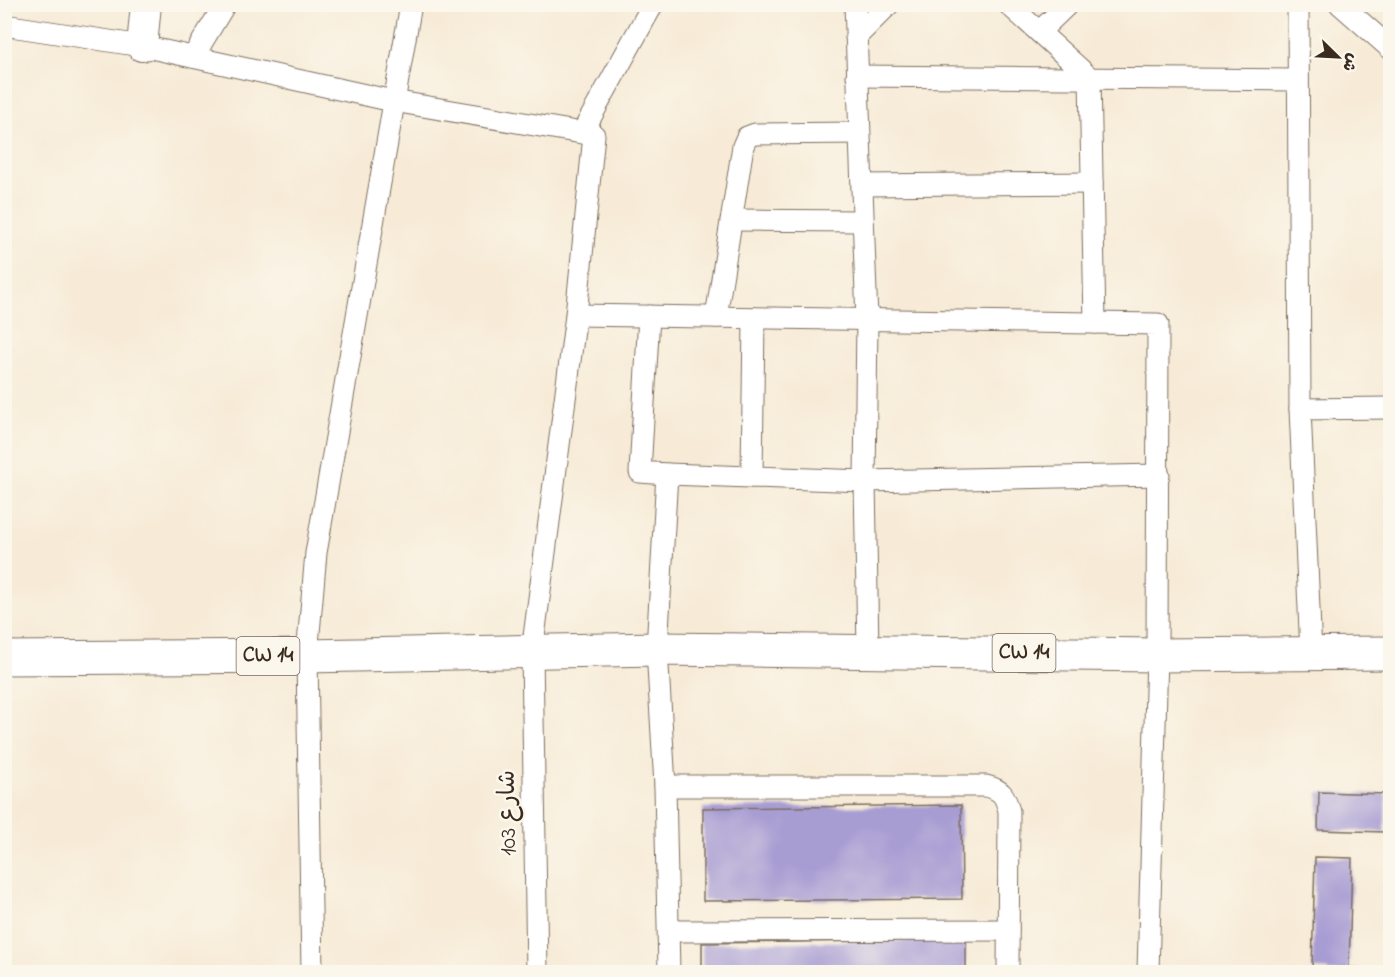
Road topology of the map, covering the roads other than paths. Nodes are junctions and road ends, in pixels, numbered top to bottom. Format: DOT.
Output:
graph roads {
  1 [pos="146,4"];
  2 [pos="225,4"];
  3 [pos="411,4"];
  4 [pos="652,4"];
  5 [pos="855,4"];
  6 [pos="889,4"];
  7 [pos="1008,4"];
  8 [pos="1068,4"];
  9 [pos="1298,4"];
  10 [pos="1340,4"];
  11 [pos="4,25"];
  12 [pos="1039,32"];
  13 [pos="856,37"];
  14 [pos="142,46"];
  15 [pos="1390,48"];
  16 [pos="194,57"];
  17 [pos="857,76"];
  18 [pos="1090,78"];
  19 [pos="1298,80"];
  20 [pos="393,100"];
  21 [pos="582,133"];
  22 [pos="860,133"];
  23 [pos="1092,183"];
  24 [pos="862,185"];
  25 [pos="731,220"];
  26 [pos="863,221"];
  27 [pos="576,315"];
  28 [pos="650,316"];
  29 [pos="716,316"];
  30 [pos="754,318"];
  31 [pos="867,320"];
  32 [pos="1095,323"];
  33 [pos="1390,408"];
  34 [pos="1300,409"];
  35 [pos="667,474"];
  36 [pos="1159,475"];
  37 [pos="752,477"];
  38 [pos="865,481"];
  39 [pos="657,649"];
  40 [pos="868,651"];
  41 [pos="532,652"];
  42 [pos="1311,653"];
  43 [pos="1390,653"];
  44 [pos="1157,655"];
  45 [pos="306,656"];
  46 [pos="4,658"];
  47 [pos="665,786"];
  48 [pos="1008,930"];
  49 [pos="669,931"];
  50 [pos="312,972"];
  51 [pos="537,972"];
  52 [pos="669,972"];
  53 [pos="1008,972"];
  54 [pos="1148,972"];
  1 -- 14 [label="street"];
  2 -- 16 [label="street"];
  3 -- 20 [label="street"];
  4 -- 21 [label="street"];
  5 -- 13 [label="street"];
  6 -- 13 [label="street"];
  7 -- 12 [label="street"];
  8 -- 12 [label="street"];
  9 -- 19 [label="street"];
  10 -- 15 [label="street"];
  11 -- 14 [label="street"];
  12 -- 18 [label="street"];
  13 -- 17 [label="street"];
  14 -- 16 [label="street"];
  16 -- 20 [label="street"];
  17 -- 18 [label="street"];
  17 -- 22 [label="street"];
  18 -- 19 [label="street"];
  18 -- 23 [label="street"];
  19 -- 34 [label="street"];
  20 -- 21 [label="street"];
  20 -- 45 [label="street"];
  21 -- 27 [label="street, شارع 103"];
  22 -- 24 [label="street"];
  22 -- 25 [label="street"];
  23 -- 24 [label="street"];
  23 -- 32 [label="street"];
  24 -- 26 [label="street"];
  25 -- 26 [label="street"];
  25 -- 29 [label="street"];
  26 -- 31 [label="street"];
  27 -- 28 [label="street"];
  27 -- 41 [label="street, شارع 103"];
  28 -- 29 [label="street"];
  28 -- 35 [label="street"];
  29 -- 30 [label="street"];
  30 -- 31 [label="street"];
  30 -- 37 [label="street"];
  31 -- 32 [label="street"];
  31 -- 38 [label="street"];
  32 -- 36 [label="street"];
  33 -- 34 [label="street"];
  34 -- 42 [label="street"];
  35 -- 37 [label="street"];
  35 -- 39 [label="street"];
  36 -- 38 [label="street"];
  36 -- 44 [label="street"];
  37 -- 38 [label="street"];
  38 -- 40 [label="street"];
  39 -- 40 [label="main road, CW 14"];
  39 -- 41 [label="main road, CW 14"];
  39 -- 47 [label="street"];
  40 -- 44 [label="main road, CW 14"];
  41 -- 45 [label="main road, CW 14"];
  41 -- 51 [label="street, شارع 103"];
  42 -- 43 [label="main road, CW 14"];
  42 -- 44 [label="main road, CW 14"];
  44 -- 54 [label="street"];
  45 -- 46 [label="main road, CW 14"];
  45 -- 50 [label="street"];
  47 -- 48 [label="street"];
  47 -- 49 [label="street"];
  48 -- 49 [label="street"];
  48 -- 53 [label="street"];
  49 -- 52 [label="street"];
}
